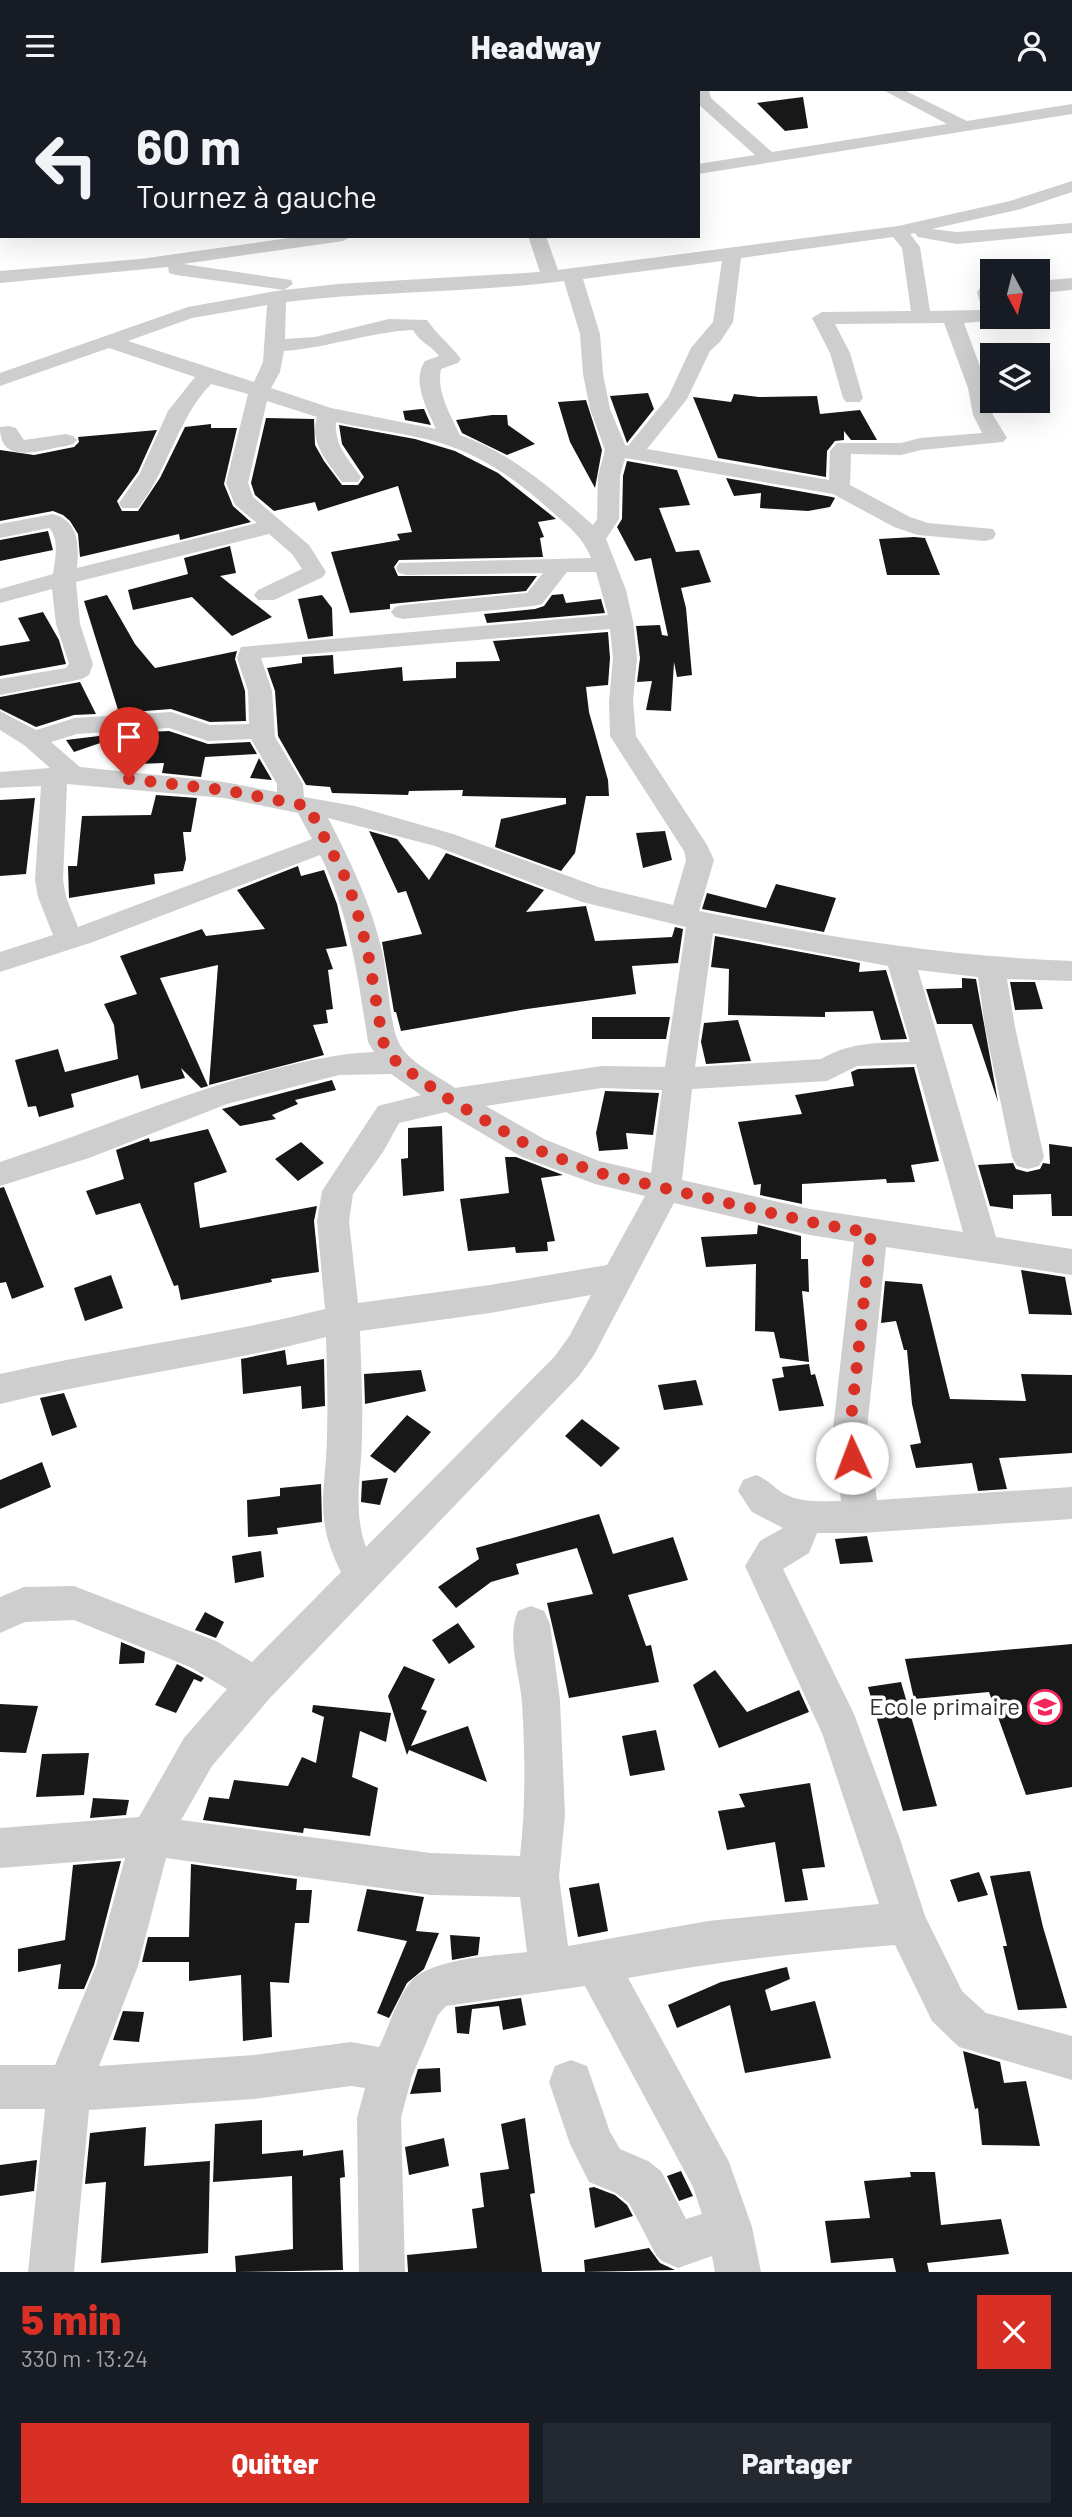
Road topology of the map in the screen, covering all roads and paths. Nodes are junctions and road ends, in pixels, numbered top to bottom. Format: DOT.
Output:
graph roads {
  1 [pos="701,91"];
  2 [pos="893,91"];
  3 [pos="1072,109"];
  4 [pos="1072,120"];
  5 [pos="964,126"];
  6 [pos="769,158"];
  7 [pos="700,169"];
  8 [pos="700,179"];
  9 [pos="1072,186"];
  10 [pos="1072,228"];
  11 [pos="905,230"];
  12 [pos="253,238"];
  13 [pos="329,238"];
  14 [pos="538,238"];
  15 [pos="179,243"];
  16 [pos="730,253"];
  17 [pos="152,263"];
  18 [pos="0,267"];
  19 [pos="562,276"];
  20 [pos="0,277"];
  21 [pos="1072,284"];
  22 [pos="1050,286"];
  23 [pos="338,290"];
  24 [pos="276,297"];
  25 [pos="980,315"];
  26 [pos="921,317"];
  27 [pos="952,317"];
  28 [pos="111,341"];
  29 [pos="275,346"];
  30 [pos="209,375"];
  31 [pos="0,380"];
  32 [pos="259,391"];
  33 [pos="853,398"];
  34 [pos="328,414"];
  35 [pos="0,433"];
  36 [pos="451,439"];
  37 [pos="66,440"];
  38 [pos="624,451"];
  39 [pos="350,477"];
  40 [pos="839,488"];
  41 [pos="130,503"];
  42 [pos="273,526"];
  43 [pos="0,531"];
  44 [pos="985,534"];
  45 [pos="595,539"];
  46 [pos="604,565"];
  47 [pos="559,566"];
  48 [pos="407,568"];
  49 [pos="64,577"];
  50 [pos="266,595"];
  51 [pos="0,596"];
  52 [pos="402,613"];
  53 [pos="621,621"];
  54 [pos="0,687"];
  55 [pos="0,719"];
  56 [pos="261,731"];
  57 [pos="33,739"];
  58 [pos="64,776"];
  59 [pos="0,780"];
  60 [pos="300,804"];
  61 [pos="328,843"];
  62 [pos="693,919"];
  63 [pos="69,939"];
  64 [pos="900,957"];
  65 [pos="0,962"];
  66 [pos="991,968"];
  67 [pos="1072,971"];
  68 [pos="926,1053"];
  69 [pos="397,1063"];
  70 [pos="679,1079"];
  71 [pos="450,1100"];
  72 [pos="1028,1157"];
  73 [pos="0,1174"];
  74 [pos="665,1189"];
  75 [pos="871,1233"];
  76 [pos="983,1247"];
  77 [pos="1072,1263"];
  78 [pos="617,1277"];
  79 [pos="343,1319"];
  80 [pos="0,1389"];
  81 [pos="756,1491"];
  82 [pos="1072,1503"];
  83 [pos="805,1517"];
  84 [pos="861,1517"];
  85 [pos="363,1578"];
  86 [pos="0,1615"];
  87 [pos="531,1623"];
  88 [pos="256,1685"];
  89 [pos="150,1836"];
  90 [pos="0,1848"];
  91 [pos="538,1877"];
  92 [pos="906,1923"];
  93 [pos="596,1963"];
  94 [pos="550,1969"];
  95 [pos="1072,2058"];
  96 [pos="390,2074"];
  97 [pos="571,2082"];
  98 [pos="69,2086"];
  99 [pos="0,2087"];
  100 [pos="729,2227"];
  101 [pos="51,2272"];
  102 [pos="382,2272"];
  103 [pos="738,2272"];
  1 -- 6 [label="street"];
  2 -- 5 [label="street"];
  3 -- 5 [label="street"];
  4 -- 8 [label="street"];
  5 -- 6 [label="street"];
  6 -- 7 [label="street"];
  9 -- 11 [label="street"];
  10 -- 11 [label="street"];
  11 -- 16 [label="street"];
  11 -- 26 [label="street"];
  12 -- 15 [label="street"];
  13 -- 17 [label="street"];
  14 -- 19 [label="street"];
  15 -- 18 [label="street"];
  16 -- 19 [label="street"];
  16 -- 38 [label="street"];
  17 -- 20 [label="street"];
  17 -- 23 [label="street"];
  19 -- 23 [label="street"];
  19 -- 38 [label="street"];
  21 -- 22 [label="street"];
  23 -- 24 [label="street"];
  24 -- 28 [label="street"];
  24 -- 29 [label="street"];
  25 -- 27 [label="street"];
  26 -- 27 [label="street"];
  26 -- 33 [label="street"];
  27 -- 40 [label="street"];
  28 -- 30 [label="street"];
  28 -- 31 [label="street"];
  29 -- 32 [label="street"];
  29 -- 36 [label="street"];
  30 -- 32 [label="street"];
  30 -- 41 [label="street"];
  32 -- 34 [label="street"];
  32 -- 42 [label="street"];
  34 -- 36 [label="street"];
  34 -- 39 [label="street"];
  35 -- 37 [label="street"];
  36 -- 45 [label="street"];
  38 -- 40 [label="street"];
  38 -- 45 [label="street"];
  40 -- 44 [label="street"];
  42 -- 49 [label="street"];
  42 -- 50 [label="street"];
  43 -- 49 [label="street"];
  45 -- 46 [label="street"];
  46 -- 47 [label="street"];
  46 -- 53 [label="street"];
  47 -- 48 [label="street"];
  47 -- 52 [label="street"];
  49 -- 51 [label="street"];
  49 -- 54 [label="street"];
  53 -- 56 [label="street"];
  53 -- 62 [label="street"];
  55 -- 57 [label="street"];
  56 -- 57 [label="street"];
  56 -- 60 [label="street"];
  57 -- 58 [label="street"];
  58 -- 59 [label="street"];
  58 -- 60 [label="street"];
  58 -- 63 [label="street"];
  60 -- 61 [label="street"];
  60 -- 62 [label="street"];
  61 -- 63 [label="street"];
  61 -- 69 [label="street"];
  62 -- 64 [label="street"];
  62 -- 70 [label="street"];
  63 -- 65 [label="street"];
  64 -- 66 [label="street"];
  64 -- 68 [label="street"];
  66 -- 67 [label="street"];
  66 -- 72 [label="street"];
  68 -- 70 [label="street"];
  68 -- 76 [label="street"];
  69 -- 71 [label="street"];
  69 -- 73 [label="street"];
  70 -- 71 [label="street"];
  70 -- 74 [label="street"];
  71 -- 74 [label="street"];
  71 -- 79 [label="street"];
  74 -- 75 [label="street"];
  74 -- 78 [label="street"];
  75 -- 76 [label="street"];
  75 -- 84 [label="street"];
  76 -- 77 [label="street"];
  78 -- 79 [label="street"];
  78 -- 85 [label="street"];
  79 -- 80 [label="street"];
  79 -- 85 [label="street"];
  81 -- 83 [label="street"];
  82 -- 84 [label="street"];
  83 -- 84 [label="street"];
  83 -- 92 [label="street"];
  85 -- 88 [label="street"];
  86 -- 88 [label="street"];
  87 -- 91 [label="street"];
  88 -- 89 [label="street"];
  89 -- 90 [label="street"];
  89 -- 91 [label="street"];
  89 -- 98 [label="street"];
  91 -- 94 [label="street"];
  92 -- 93 [label="street"];
  92 -- 95 [label="street"];
  93 -- 94 [label="street"];
  93 -- 100 [label="street"];
  94 -- 96 [label="street"];
  96 -- 98 [label="street"];
  96 -- 102 [label="street"];
  97 -- 100 [label="street"];
  98 -- 99 [label="street"];
  98 -- 101 [label="street"];
  100 -- 103 [label="street"];
}
